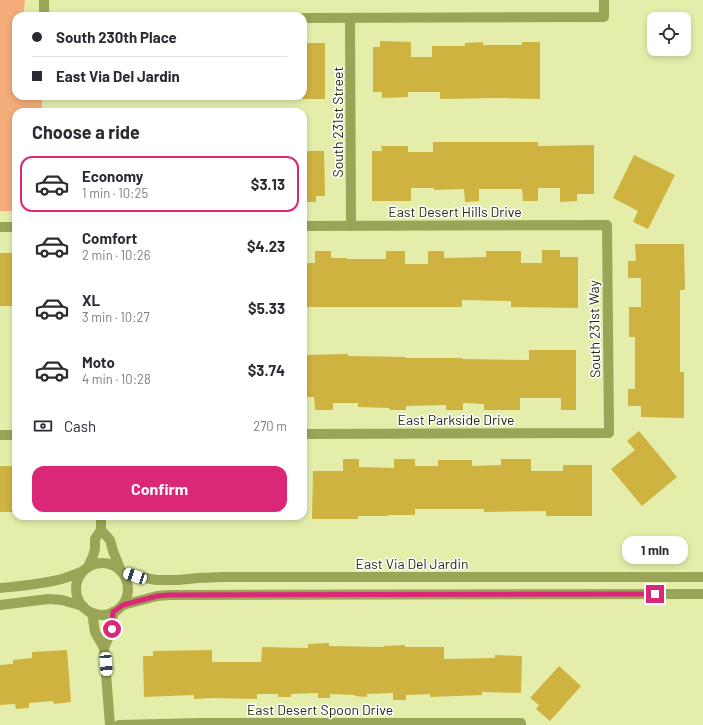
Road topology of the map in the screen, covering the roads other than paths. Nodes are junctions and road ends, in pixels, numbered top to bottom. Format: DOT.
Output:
graph roads {
  1 [pos="44,0"];
  2 [pos="604,0"];
  3 [pos="44,12"];
  4 [pos="307,18"];
  5 [pos="350,18"];
  6 [pos="607,225"];
  7 [pos="307,226"];
  8 [pos="351,226"];
  9 [pos="0,227"];
  10 [pos="12,227"];
  11 [pos="609,433"];
  12 [pos="307,434"];
  13 [pos="0,435"];
  14 [pos="12,435"];
  15 [pos="101,520"];
  16 [pos="101,530"];
  17 [pos="86,569"];
  18 [pos="122,572"];
  19 [pos="703,577"];
  20 [pos="0,588"];
  21 [pos="703,594"];
  22 [pos="0,605"];
  23 [pos="123,605"];
  24 [pos="83,606"];
  25 [pos="113,612"];
  26 [pos="92,613"];
  27 [pos="104,648"];
  28 [pos="521,724"];
  29 [pos="110,725"];
  30 [pos="119,725"];
  1 -- 3 [label="street"];
  2 -- 5 [label="street"];
  4 -- 5 [label="street"];
  5 -- 8 [label="street, South 231st Street"];
  6 -- 8 [label="street, East Desert Hills Drive"];
  6 -- 11 [label="street, South 231st Way"];
  7 -- 8 [label="street, East Desert Hills Drive"];
  9 -- 10 [label="street"];
  11 -- 12 [label="street, East Parkside Drive"];
  13 -- 14 [label="street"];
  15 -- 16 [label="street"];
  16 -- 17 [label="street"];
  16 -- 18 [label="street"];
  17 -- 18 [label="street"];
  17 -- 20 [label="street"];
  17 -- 24 [label="street"];
  18 -- 19 [label="street, East Via Del Jardin"];
  18 -- 23 [label="street"];
  21 -- 23 [label="street"];
  22 -- 24 [label="street"];
  23 -- 25 [label="street"];
  24 -- 26 [label="street"];
  25 -- 26 [label="street"];
  25 -- 27 [label="street"];
  26 -- 27 [label="street"];
  27 -- 29 [label="street"];
  28 -- 30 [label="street, East Desert Spoon Drive"];
}
